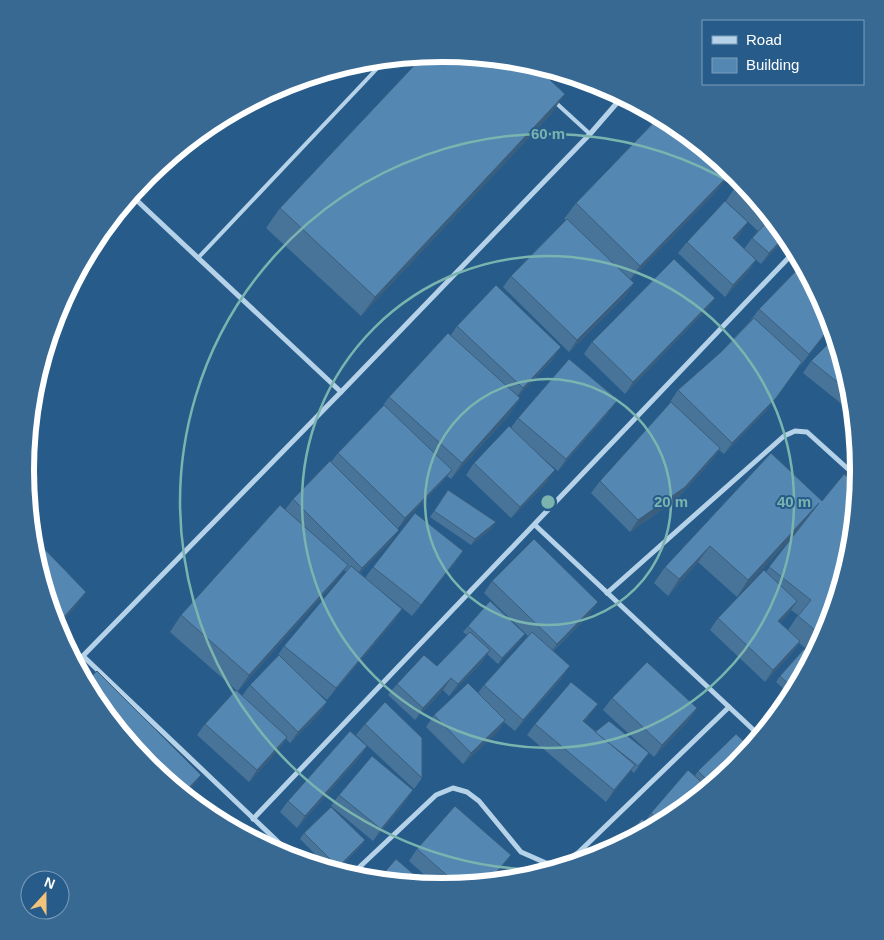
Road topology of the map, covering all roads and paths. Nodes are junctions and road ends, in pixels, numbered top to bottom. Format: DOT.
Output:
graph roads {
  1 [pos="379,67"];
  2 [pos="554,100"];
  3 [pos="618,102"];
  4 [pos="590,134"];
  5 [pos="136,200"];
  6 [pos="790,257"];
  7 [pos="198,258"];
  8 [pos="341,392"];
  9 [pos="850,471"];
  10 [pos="535,525"];
  11 [pos="607,593"];
  12 [pos="83,656"];
  13 [pos="80,659"];
  14 [pos="729,707"];
  15 [pos="755,732"];
  16 [pos="253,819"];
  17 [pos="280,845"];
  18 [pos="572,857"];
  19 [pos="551,863"];
  20 [pos="357,869"];
  1 -- 7 [label="lane"];
  2 -- 4 [label="lane"];
  3 -- 4 [label="street"];
  4 -- 8 [label="street"];
  5 -- 7 [label="street"];
  6 -- 10 [label="street"];
  7 -- 8 [label="street"];
  8 -- 12 [label="street"];
  9 -- 11 [label="street"];
  10 -- 11 [label="street"];
  10 -- 16 [label="street"];
  11 -- 14 [label="street"];
  12 -- 13 [label="street"];
  12 -- 16 [label="street"];
  14 -- 15 [label="street"];
  14 -- 18 [label="street"];
  16 -- 17 [label="street"];
  19 -- 20 [label="street"];
}
